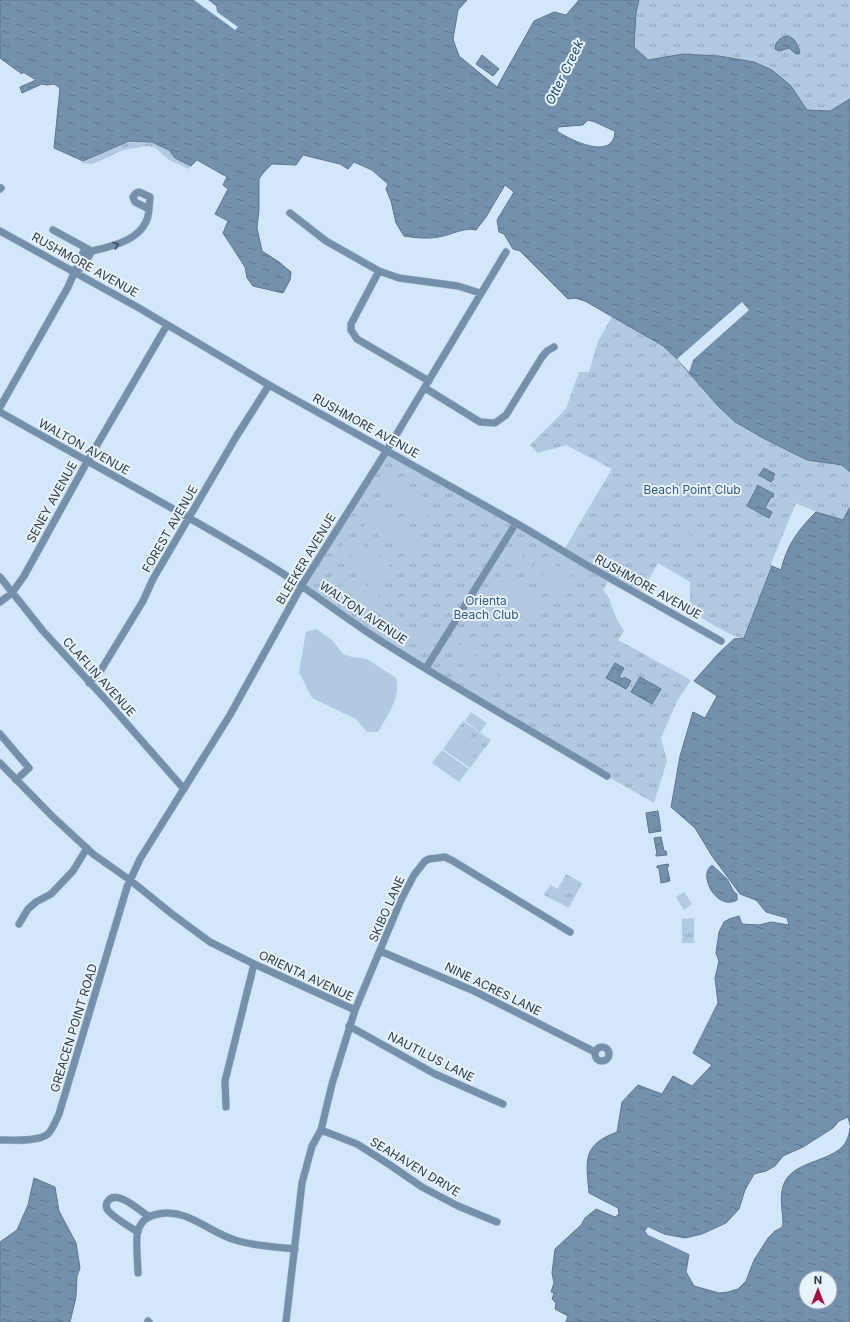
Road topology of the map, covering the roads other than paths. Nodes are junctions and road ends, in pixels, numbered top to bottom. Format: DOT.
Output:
graph roads {
  1 [pos="149,209"];
  2 [pos="290,213"];
  3 [pos="53,230"];
  4 [pos="0,231"];
  5 [pos="88,249"];
  6 [pos="506,252"];
  7 [pos="379,271"];
  8 [pos="75,273"];
  9 [pos="480,292"];
  10 [pos="167,325"];
  11 [pos="554,347"];
  12 [pos="429,381"];
  13 [pos="269,385"];
  14 [pos="425,388"];
  15 [pos="0,408"];
  16 [pos="0,412"];
  17 [pos="387,450"];
  18 [pos="87,462"];
  19 [pos="189,518"];
  20 [pos="516,523"];
  21 [pos="0,577"];
  22 [pos="302,585"];
  23 [pos="12,593"];
  24 [pos="0,602"];
  25 [pos="721,641"];
  26 [pos="426,668"];
  27 [pos="89,682"];
  28 [pos="0,734"];
  29 [pos="0,762"];
  30 [pos="607,776"];
  31 [pos="16,780"];
  32 [pos="184,789"];
  33 [pos="87,848"];
  34 [pos="130,880"];
  35 [pos="19,924"];
  36 [pos="570,932"];
  37 [pos="380,951"];
  38 [pos="254,964"];
  39 [pos="355,1010"];
  40 [pos="349,1026"];
  41 [pos="595,1052"];
  42 [pos="503,1104"];
  43 [pos="226,1107"];
  44 [pos="321,1130"];
  45 [pos="0,1140"];
  46 [pos="148,1216"];
  47 [pos="498,1222"];
  48 [pos="138,1232"];
  49 [pos="295,1249"];
  50 [pos="138,1273"];
  51 [pos="286,1322"];
  5 -- 1 [label="street, one-way"];
  2 -- 7 [label="street"];
  3 -- 5 [label="street"];
  4 -- 8 [label="street, RUSHMORE AVENUE"];
  5 -- 8 [label="street"];
  6 -- 9 [label="street, BLEEKER AVENUE"];
  7 -- 9 [label="street"];
  7 -- 12 [label="street"];
  8 -- 10 [label="street, RUSHMORE AVENUE"];
  8 -- 15 [label="street"];
  9 -- 12 [label="street, BLEEKER AVENUE"];
  10 -- 13 [label="street, RUSHMORE AVENUE"];
  10 -- 18 [label="street, SENEY AVENUE"];
  11 -- 14 [label="street"];
  12 -- 14 [label="street, BLEEKER AVENUE"];
  13 -- 17 [label="street, RUSHMORE AVENUE"];
  13 -- 19 [label="street, FOREST AVENUE"];
  14 -- 17 [label="street, BLEEKER AVENUE"];
  16 -- 18 [label="street, WALTON AVENUE"];
  17 -- 20 [label="street, RUSHMORE AVENUE"];
  17 -- 22 [label="street, BLEEKER AVENUE"];
  18 -- 19 [label="street, WALTON AVENUE"];
  18 -- 23 [label="street, SENEY AVENUE"];
  19 -- 22 [label="street, WALTON AVENUE"];
  19 -- 27 [label="street, FOREST AVENUE"];
  20 -- 25 [label="street, RUSHMORE AVENUE"];
  20 -- 26 [label="street"];
  21 -- 23 [label="street, CLAFLIN AVENUE"];
  22 -- 26 [label="street, WALTON AVENUE"];
  22 -- 32 [label="street, BLEEKER AVENUE"];
  23 -- 24 [label="street, SENEY AVENUE"];
  23 -- 27 [label="street, CLAFLIN AVENUE"];
  26 -- 30 [label="street, WALTON AVENUE"];
  27 -- 32 [label="street, CLAFLIN AVENUE"];
  28 -- 31 [label="street"];
  29 -- 31 [label="street, ORIENTA AVENUE"];
  31 -- 33 [label="street, ORIENTA AVENUE"];
  32 -- 34 [label="street, BLEEKER AVENUE"];
  33 -- 34 [label="street, ORIENTA AVENUE"];
  33 -- 35 [label="street"];
  34 -- 38 [label="street, ORIENTA AVENUE"];
  34 -- 45 [label="street, GREACEN POINT ROAD"];
  36 -- 37 [label="street, SKIBO LANE"];
  37 -- 39 [label="street, SKIBO LANE"];
  37 -- 41 [label="street, NINE ACRES LANE"];
  38 -- 39 [label="street, ORIENTA AVENUE"];
  38 -- 43 [label="street"];
  39 -- 40 [label="street, ORIENTA AVENUE"];
  40 -- 42 [label="street, NAUTILUS LANE"];
  40 -- 44 [label="street, ORIENTA AVENUE"];
  44 -- 47 [label="street, SEAHAVEN DRIVE"];
  44 -- 49 [label="street, ORIENTA AVENUE"];
  46 -- 48 [label="street"];
  46 -- 48 [label="street"];
  46 -- 49 [label="street"];
  48 -- 50 [label="street"];
  49 -- 51 [label="street, ORIENTA AVENUE"];
}
